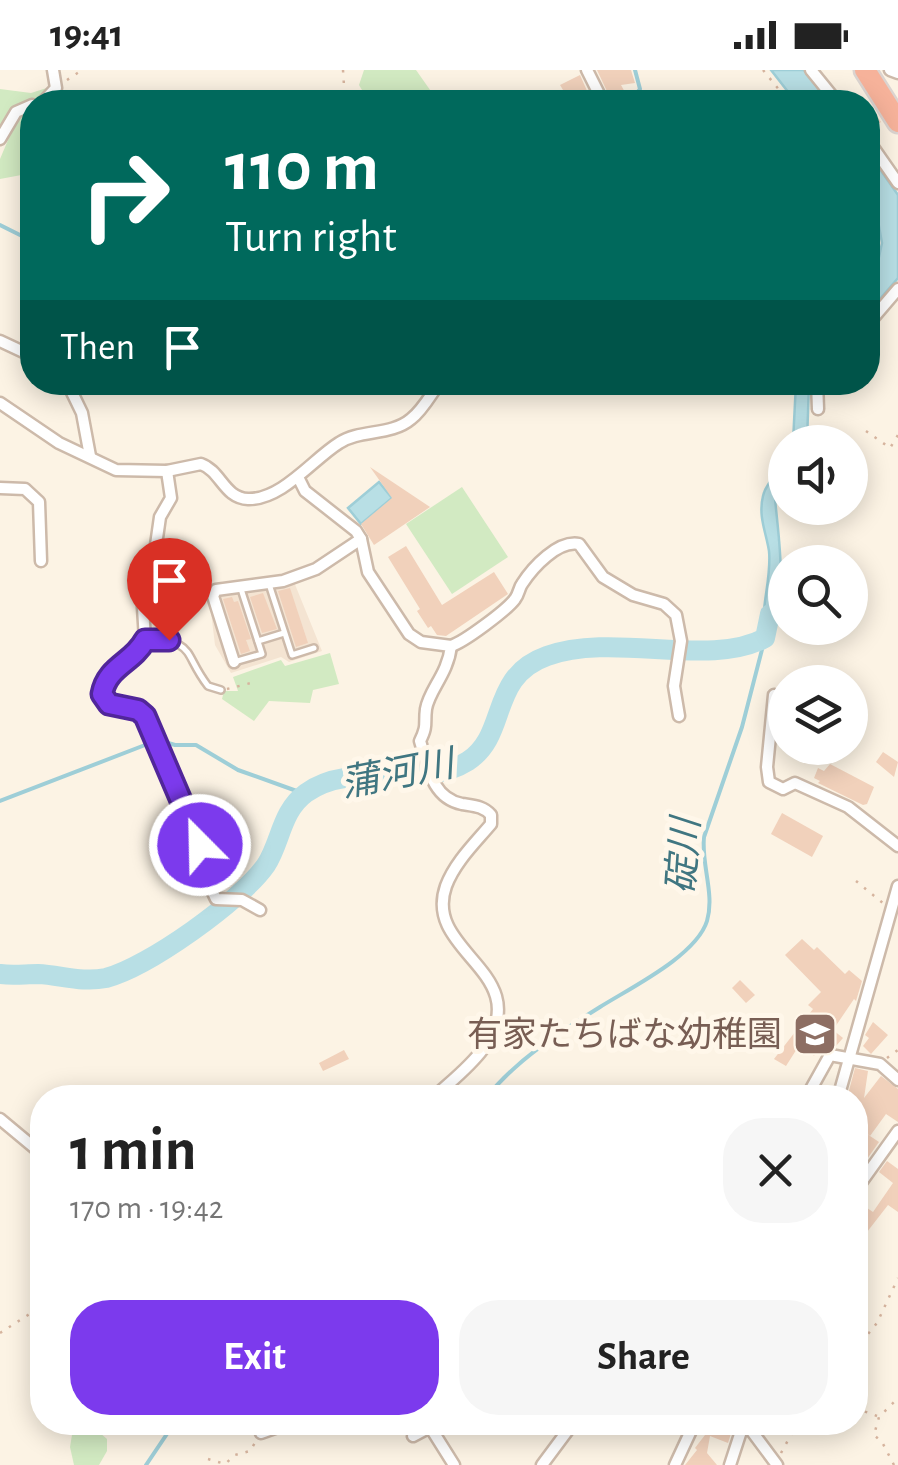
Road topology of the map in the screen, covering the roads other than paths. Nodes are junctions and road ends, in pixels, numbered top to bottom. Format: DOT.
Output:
graph roads {
  1 [pos="811,70"];
  2 [pos="890,70"];
  3 [pos="898,73"];
  4 [pos="827,90"];
  5 [pos="880,94"];
  6 [pos="20,110"];
  7 [pos="898,122"];
  8 [pos="0,139"];
  9 [pos="880,159"];
  10 [pos="898,184"];
  11 [pos="898,289"];
  12 [pos="880,310"];
  13 [pos="74,395"];
  14 [pos="430,395"];
  15 [pos="817,395"];
  16 [pos="0,403"];
  17 [pos="818,409"];
  18 [pos="90,456"];
  19 [pos="167,471"];
  20 [pos="298,476"];
  21 [pos="0,488"];
  22 [pos="361,539"];
  23 [pos="41,561"];
  24 [pos="269,584"];
  25 [pos="240,586"];
  26 [pos="285,632"];
  27 [pos="145,640"];
  28 [pos="258,641"];
  29 [pos="451,646"];
  30 [pos="314,648"];
  31 [pos="234,662"];
  32 [pos="221,690"];
  33 [pos="680,716"];
  34 [pos="768,757"];
  35 [pos="898,846"];
  36 [pos="898,886"];
  37 [pos="260,910"];
  38 [pos="849,1059"];
  39 [pos="898,1080"];
  40 [pos="446,1085"];
  41 [pos="813,1085"];
  42 [pos="842,1085"];
  43 [pos="3,1125"];
  44 [pos="898,1131"];
  45 [pos="30,1145"];
  46 [pos="868,1167"];
  47 [pos="435,1435"];
  48 [pos="564,1435"];
  49 [pos="689,1435"];
  50 [pos="740,1435"];
  51 [pos="754,1435"];
  52 [pos="776,1464"];
  53 [pos="454,1465"];
  54 [pos="542,1465"];
  55 [pos="675,1465"];
  56 [pos="730,1465"];
  1 -- 4 [label="street"];
  2 -- 3 [label="street"];
  5 -- 7 [label="highway"];
  6 -- 8 [label="street"];
  9 -- 10 [label="street"];
  11 -- 12 [label="street"];
  13 -- 18 [label="street"];
  14 -- 20 [label="street"];
  15 -- 17 [label="street"];
  16 -- 18 [label="street"];
  18 -- 19 [label="street"];
  19 -- 20 [label="street"];
  19 -- 27 [label="street"];
  20 -- 22 [label="street"];
  21 -- 23 [label="street"];
  22 -- 24 [label="street"];
  22 -- 29 [label="street"];
  24 -- 25 [label="street"];
  24 -- 26 [label="lane"];
  25 -- 28 [label="lane"];
  25 -- 31 [label="street"];
  26 -- 28 [label="lane"];
  26 -- 30 [label="lane"];
  27 -- 32 [label="lane"];
  27 -- 37 [label="street"];
  28 -- 31 [label="lane"];
  29 -- 33 [label="street"];
  29 -- 40 [label="street"];
  34 -- 35 [label="street"];
  36 -- 38 [label="street"];
  38 -- 39 [label="street"];
  38 -- 41 [label="street"];
  38 -- 42 [label="street"];
  43 -- 45 [label="street"];
  44 -- 46 [label="street"];
  47 -- 53 [label="street"];
  48 -- 54 [label="street"];
  49 -- 55 [label="street"];
  50 -- 56 [label="street"];
  51 -- 52 [label="street"];
}
